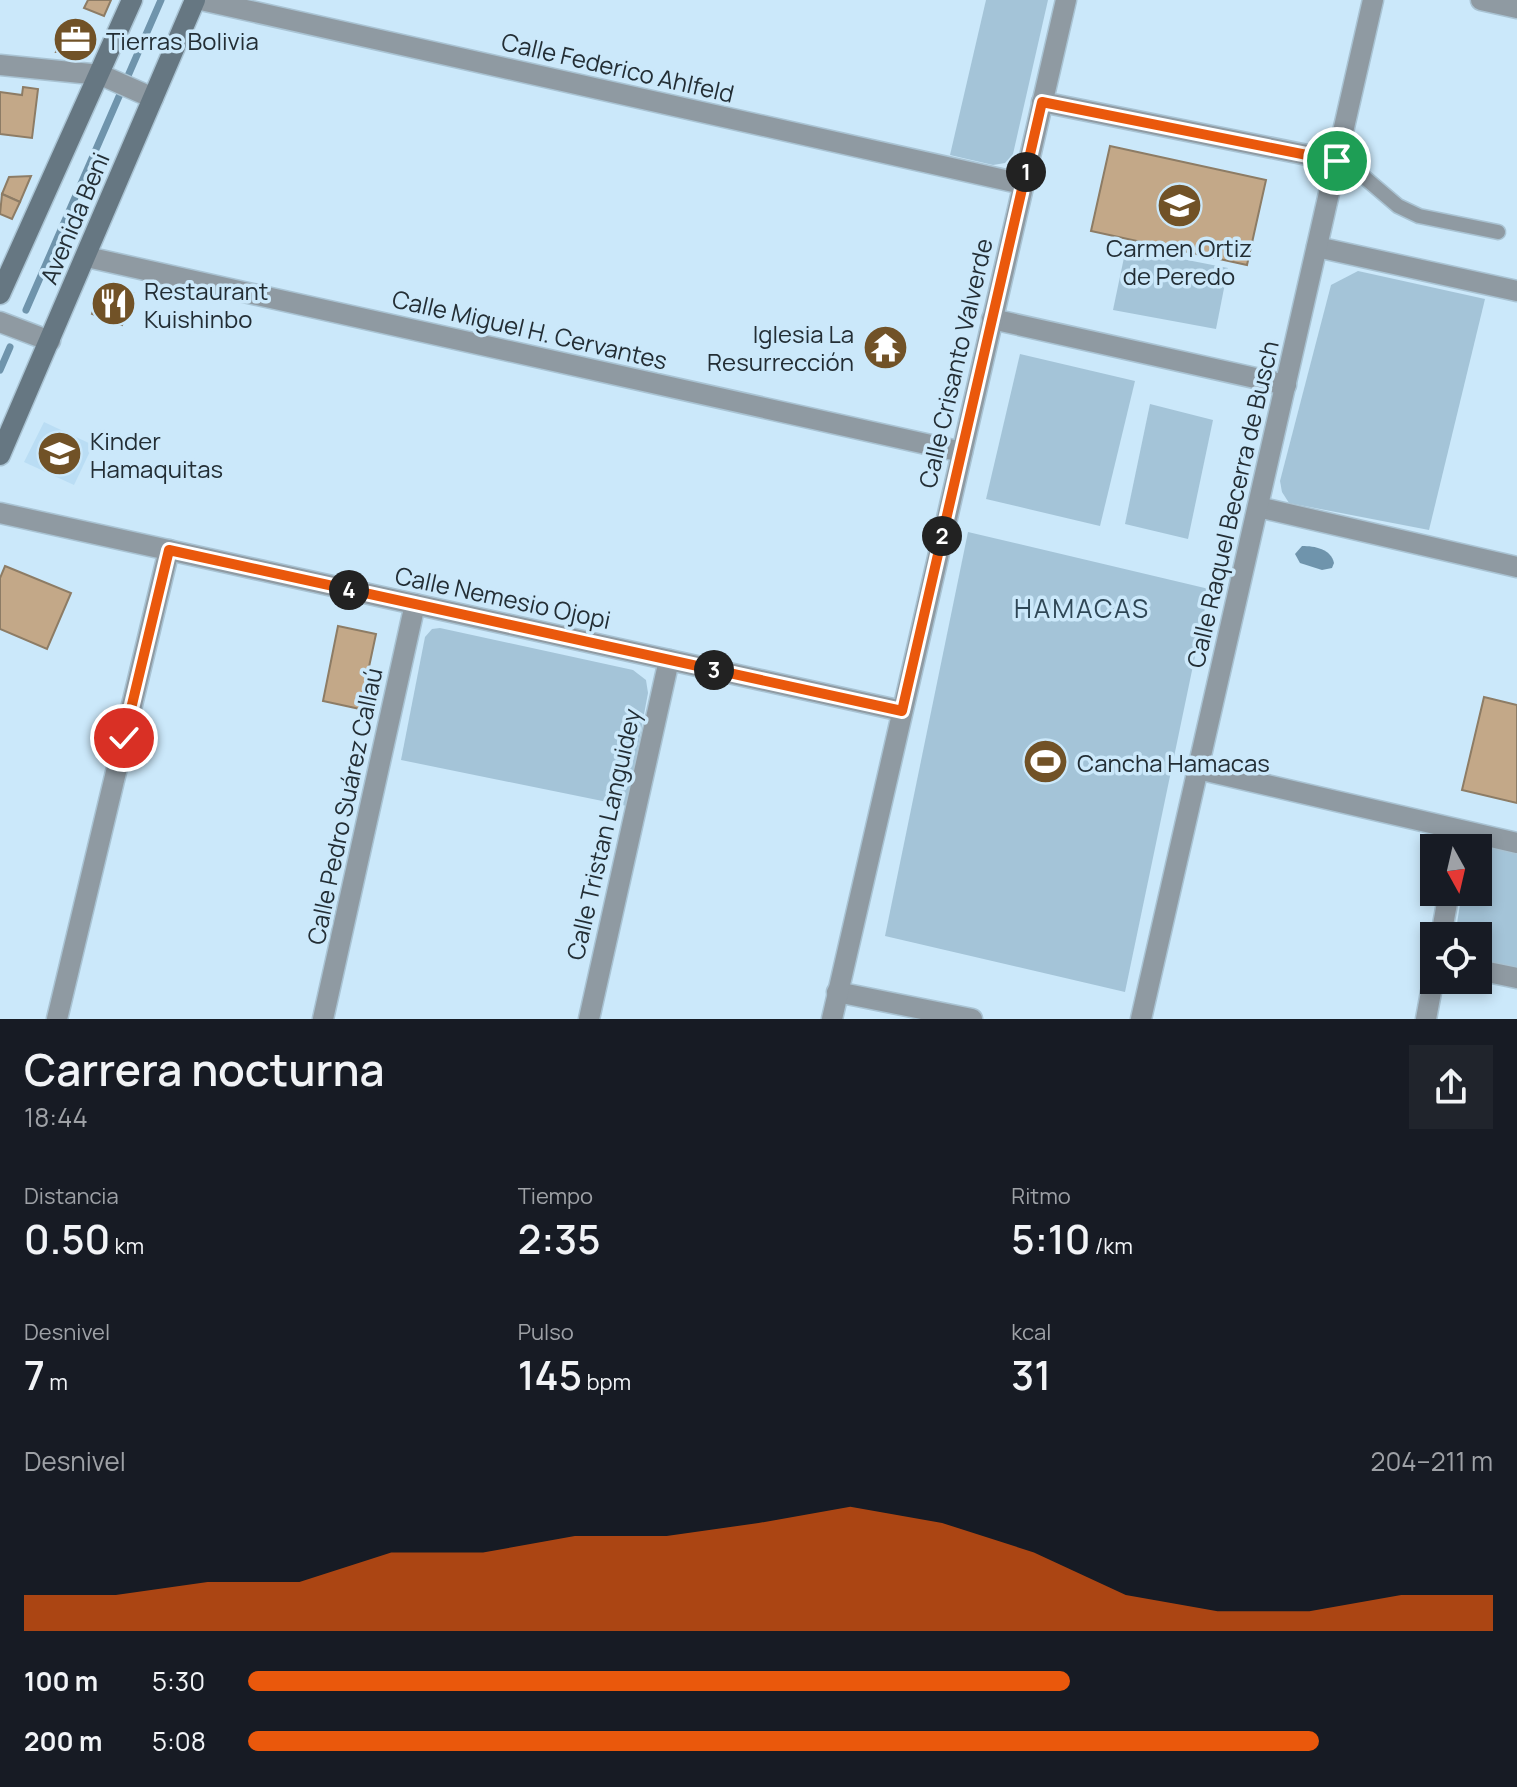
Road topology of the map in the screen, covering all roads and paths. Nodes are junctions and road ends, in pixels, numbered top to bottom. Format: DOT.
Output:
graph roads {
  1 [pos="132,0"];
  2 [pos="195,0"];
  3 [pos="201,0"];
  4 [pos="1066,0"];
  5 [pos="1373,0"];
  6 [pos="1481,0"];
  7 [pos="1517,8"];
  8 [pos="0,65"];
  9 [pos="107,78"];
  10 [pos="144,94"];
  11 [pos="1042,102"];
  12 [pos="1337,161"];
  13 [pos="1023,184"];
  14 [pos="1498,232"];
  15 [pos="1317,247"];
  16 [pos="87,257"];
  17 [pos="1517,291"];
  18 [pos="0,294"];
  19 [pos="992,319"];
  20 [pos="0,322"];
  21 [pos="50,341"];
  22 [pos="1286,385"];
  23 [pos="962,452"];
  24 [pos="0,455"];
  25 [pos="1258,507"];
  26 [pos="0,513"];
  27 [pos="169,550"];
  28 [pos="1517,567"];
  29 [pos="415,604"];
  30 [pos="669,660"];
  31 [pos="902,711"];
  32 [pos="1198,769"];
  33 [pos="1440,834"];
  34 [pos="1492,841"];
  35 [pos="1517,843"];
  36 [pos="1492,973"];
  37 [pos="1517,978"];
  38 [pos="837,992"];
  39 [pos="1431,994"];
  40 [pos="57,1019"];
  41 [pos="323,1019"];
  42 [pos="589,1019"];
  43 [pos="832,1019"];
  44 [pos="972,1019"];
  45 [pos="1141,1019"];
  46 [pos="1426,1019"];
  1 -- 9 [label="street, Avenida Beni"];
  2 -- 10 [label="street, Avenida Beni"];
  3 -- 13 [label="street, Calle Federico Ahlfeld"];
  4 -- 11 [label="street, Calle Crisanto Valverde"];
  5 -- 12 [label="street, Calle Raquel Becerra de Busch"];
  6 -- 7 [label="street"];
  8 -- 9 [label="street"];
  9 -- 10 [label="street"];
  9 -- 18 [label="street, Avenida Beni"];
  10 -- 16 [label="street, Avenida Beni"];
  11 -- 12 [label="street"];
  11 -- 13 [label="street, Calle Crisanto Valverde"];
  12 -- 14 [label="lane"];
  12 -- 15 [label="street, Calle Raquel Becerra de Busch"];
  13 -- 19 [label="street, Calle Crisanto Valverde"];
  15 -- 17 [label="street"];
  15 -- 22 [label="street, Calle Raquel Becerra de Busch"];
  16 -- 21 [label="street, Avenida Beni"];
  16 -- 23 [label="street, Calle Miguel H. Cervantes"];
  19 -- 22 [label="street"];
  19 -- 23 [label="street, Calle Crisanto Valverde"];
  20 -- 21 [label="street"];
  21 -- 24 [label="street, Avenida Beni"];
  22 -- 25 [label="street, Calle Raquel Becerra de Busch"];
  23 -- 31 [label="street, Calle Crisanto Valverde"];
  25 -- 28 [label="street"];
  25 -- 32 [label="street, Calle Raquel Becerra de Busch"];
  26 -- 27 [label="street, Calle Nemesio Ojopi"];
  27 -- 29 [label="street, Calle Nemesio Ojopi"];
  27 -- 40 [label="street"];
  29 -- 30 [label="street, Calle Nemesio Ojopi"];
  29 -- 41 [label="street, Calle Pedro Suárez Callaú"];
  30 -- 31 [label="street, Calle Nemesio Ojopi"];
  30 -- 42 [label="street, Calle Tristan Languidey"];
  31 -- 38 [label="street, Calle Crisanto Valverde"];
  32 -- 33 [label="street"];
  32 -- 45 [label="street, Calle Raquel Becerra de Busch"];
  34 -- 35 [label="street"];
  36 -- 37 [label="street"];
  38 -- 43 [label="street, Calle Crisanto Valverde"];
  38 -- 44 [label="street"];
  39 -- 46 [label="street"];
}
